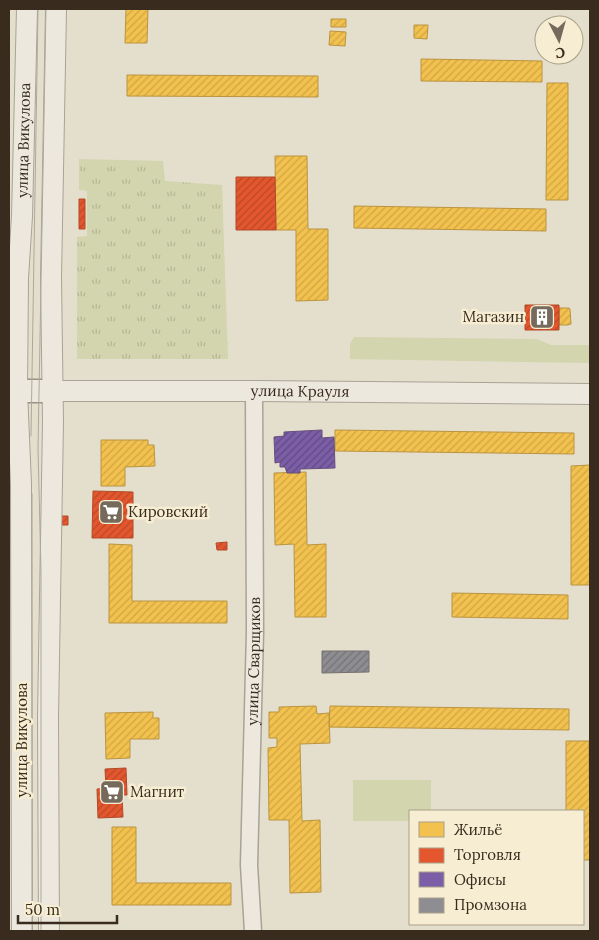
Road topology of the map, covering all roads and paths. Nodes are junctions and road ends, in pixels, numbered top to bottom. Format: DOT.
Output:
graph roads {
  1 [pos="27,9"];
  2 [pos="56,9"];
  3 [pos="13,391"];
  4 [pos="52,391"];
  5 [pos="254,391"];
  6 [pos="590,394"];
  7 [pos="22,931"];
  8 [pos="49,931"];
  9 [pos="253,931"];
  1 -- 3 [label="street, улица Викулова"];
  2 -- 4 [label="street, улица Викулова"];
  3 -- 4 [label="main road, улица Крауля"];
  3 -- 7 [label="street, улица Викулова"];
  4 -- 5 [label="street, улица Крауля"];
  4 -- 8 [label="street, улица Викулова"];
  5 -- 6 [label="street, улица Крауля"];
  5 -- 9 [label="street, улица Сварщиков"];
}
